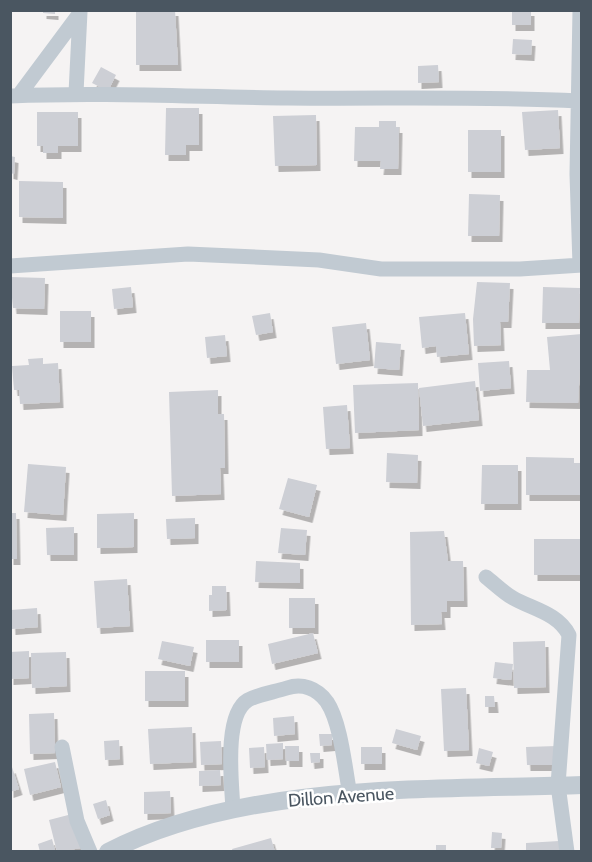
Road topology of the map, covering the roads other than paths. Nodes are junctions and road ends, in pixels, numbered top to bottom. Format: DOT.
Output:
graph roads {
  1 [pos="580,10"];
  2 [pos="80,12"];
  3 [pos="76,93"];
  4 [pos="15,95"];
  5 [pos="579,101"];
  6 [pos="581,265"];
  7 [pos="10,266"];
  8 [pos="486,578"];
  9 [pos="63,747"];
  10 [pos="582,784"];
  11 [pos="558,785"];
  12 [pos="350,795"];
  13 [pos="233,810"];
  14 [pos="90,852"];
  15 [pos="108,852"];
  16 [pos="567,852"];
  1 -- 5 [label="street"];
  2 -- 3 [label="street"];
  2 -- 4 [label="street"];
  3 -- 4 [label="street"];
  3 -- 5 [label="street"];
  5 -- 6 [label="street"];
  6 -- 7 [label="street"];
  8 -- 11 [label="street"];
  9 -- 14 [label="street"];
  10 -- 11 [label="street, Dillon Avenue"];
  11 -- 12 [label="street, Dillon Avenue"];
  11 -- 16 [label="street"];
  12 -- 13 [label="street, Dillon Avenue"];
  12 -- 13 [label="street"];
  13 -- 15 [label="street, Dillon Avenue"];
}
